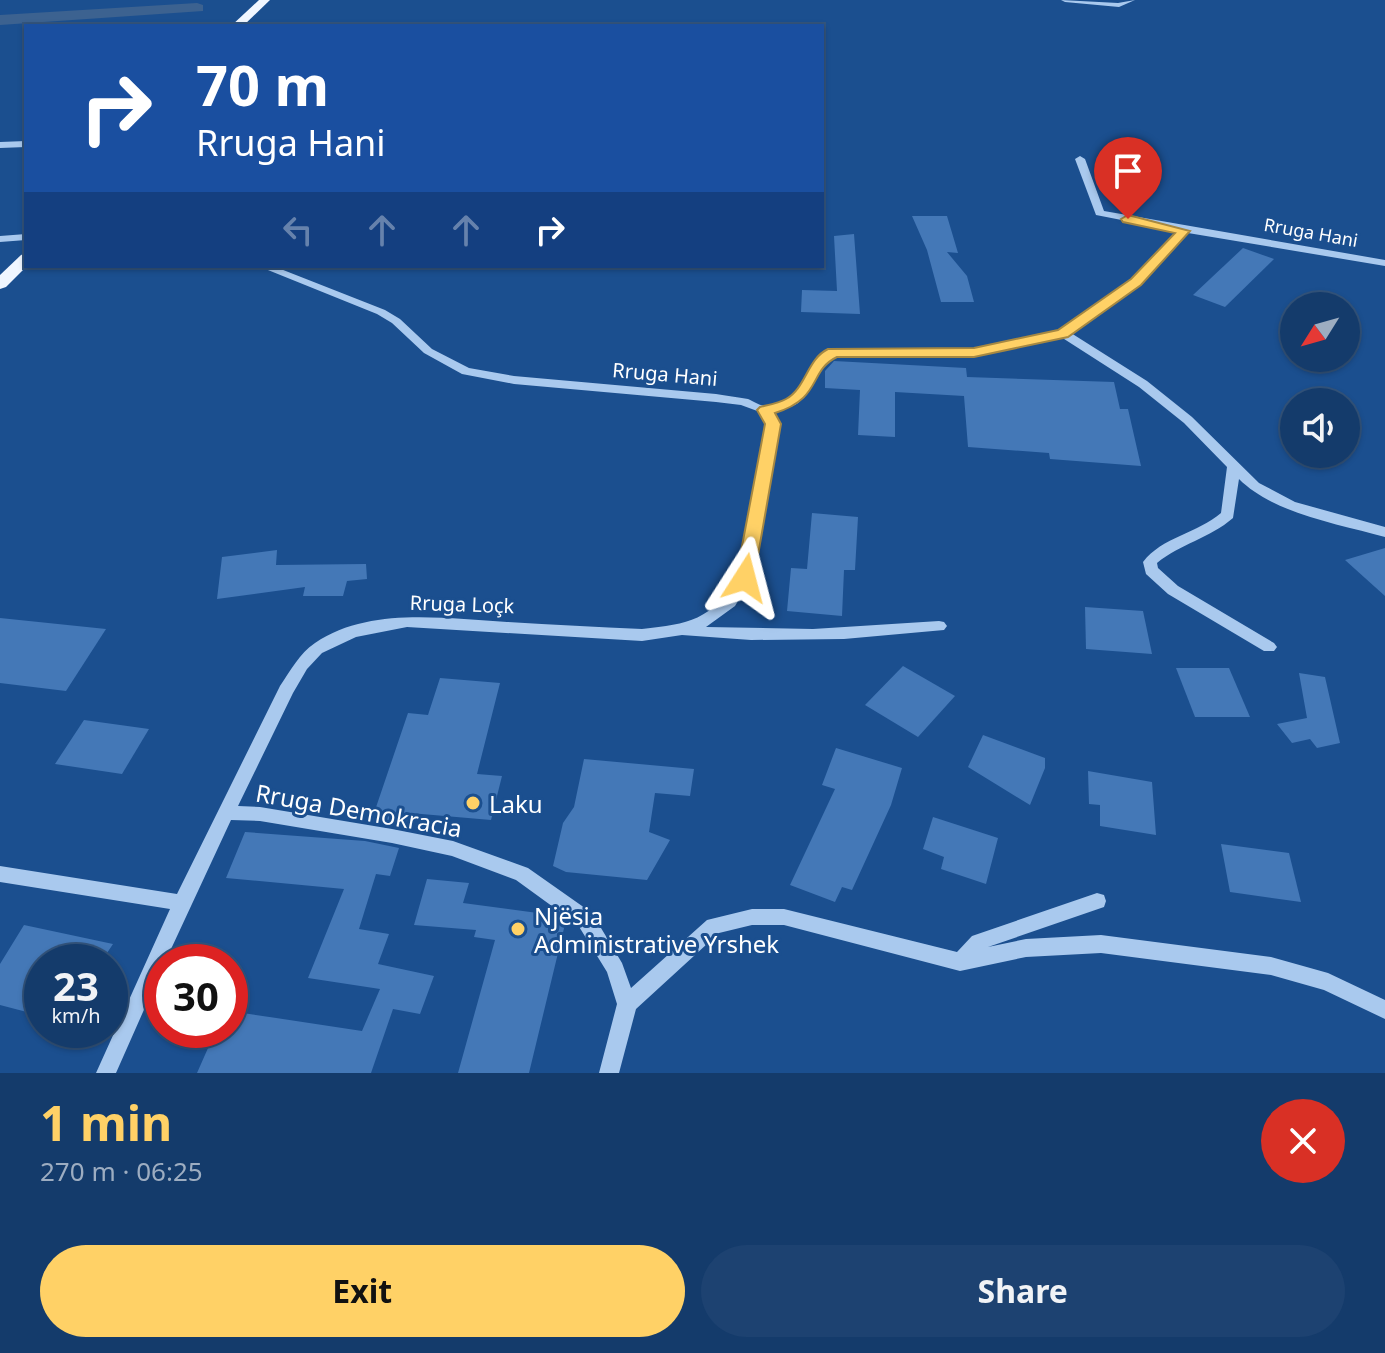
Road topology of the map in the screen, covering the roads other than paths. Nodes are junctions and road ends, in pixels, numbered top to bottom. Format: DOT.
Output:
graph roads {
  1 [pos="265,0"];
  2 [pos="1065,0"];
  3 [pos="1131,0"];
  4 [pos="239,24"];
  5 [pos="24,144"];
  6 [pos="0,145"];
  7 [pos="1080,159"];
  8 [pos="1184,231"];
  9 [pos="24,237"];
  10 [pos="0,239"];
  11 [pos="24,260"];
  12 [pos="1385,263"];
  13 [pos="268,268"];
  14 [pos="0,284"];
  15 [pos="1063,333"];
  16 [pos="765,410"];
  17 [pos="1234,466"];
  18 [pos="1385,532"];
  19 [pos="939,626"];
  20 [pos="676,631"];
  21 [pos="1269,647"];
  22 [pos="227,813"];
  23 [pos="0,874"];
  24 [pos="1097,901"];
  25 [pos="182,903"];
  26 [pos="960,962"];
  27 [pos="627,1004"];
  28 [pos="1385,1010"];
  29 [pos="106,1073"];
  30 [pos="609,1073"];
  1 -- 4 [label="main road"];
  2 -- 3 [label="street"];
  5 -- 6 [label="street"];
  7 -- 8 [label="street, Rruga Hani"];
  8 -- 12 [label="street, Rruga Hani"];
  8 -- 15 [label="street"];
  9 -- 10 [label="street"];
  11 -- 14 [label="main road"];
  13 -- 16 [label="street, Rruga Hani"];
  15 -- 16 [label="street"];
  15 -- 17 [label="street"];
  16 -- 20 [label="street, Rruga Loçk"];
  17 -- 18 [label="street"];
  17 -- 21 [label="street"];
  19 -- 20 [label="street"];
  20 -- 22 [label="street, Rruga Loçk"];
  22 -- 25 [label="street, Rruga Loçk"];
  22 -- 27 [label="street, Rruga Demokracia"];
  23 -- 25 [label="street"];
  24 -- 26 [label="street"];
  25 -- 29 [label="street, Rruga Loçk"];
  26 -- 27 [label="street"];
  26 -- 28 [label="street"];
  27 -- 30 [label="street"];
}
